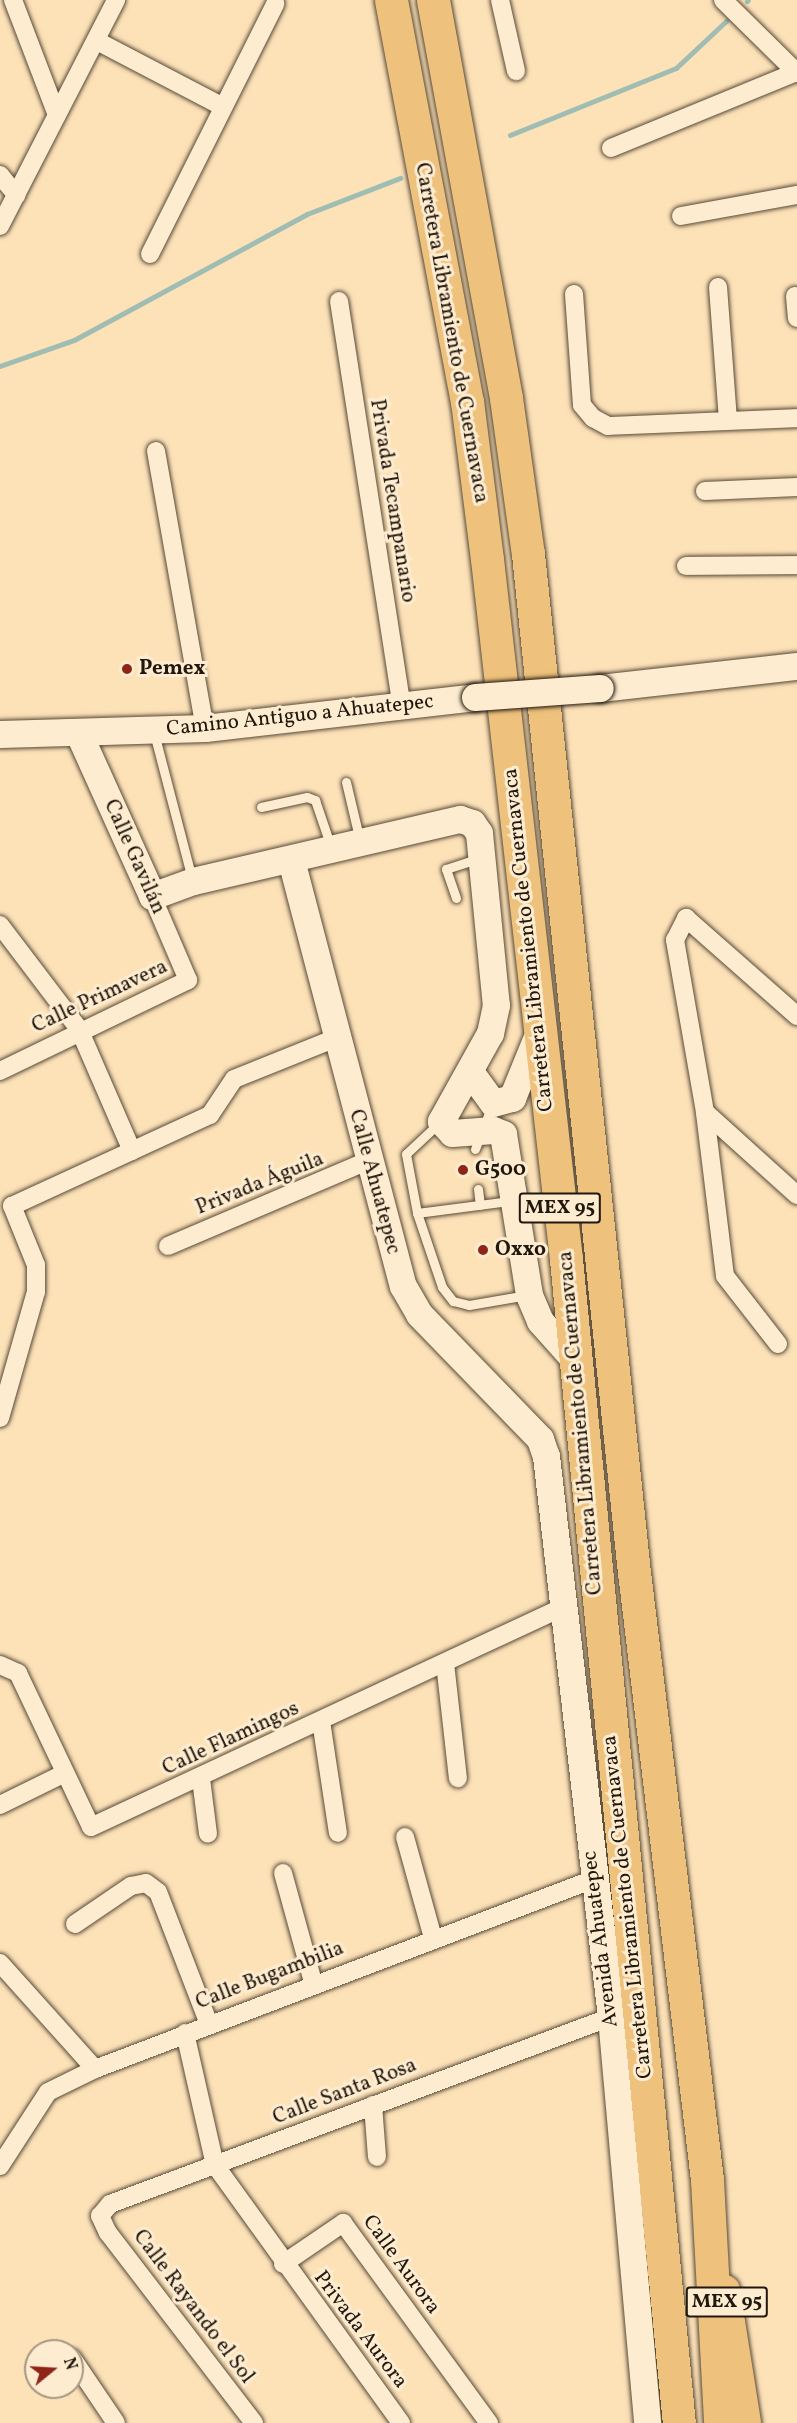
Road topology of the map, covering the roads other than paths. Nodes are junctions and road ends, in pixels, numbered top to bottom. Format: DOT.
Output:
graph roads {
  1 [pos="13,0"];
  2 [pos="116,0"];
  3 [pos="391,0"];
  4 [pos="434,0"];
  5 [pos="500,0"];
  6 [pos="723,0"];
  7 [pos="275,4"];
  8 [pos="97,41"];
  9 [pos="516,70"];
  10 [pos="796,72"];
  11 [pos="223,107"];
  12 [pos="57,116"];
  13 [pos="611,148"];
  14 [pos="0,176"];
  15 [pos="16,195"];
  16 [pos="797,195"];
  17 [pos="681,216"];
  18 [pos="0,226"];
  19 [pos="150,254"];
  20 [pos="718,287"];
  21 [pos="574,294"];
  22 [pos="795,296"];
  23 [pos="339,301"];
  24 [pos="797,318"];
  25 [pos="797,418"];
  26 [pos="728,420"];
  27 [pos="156,451"];
  28 [pos="797,487"];
  29 [pos="705,491"];
  30 [pos="797,565"];
  31 [pos="686,566"];
  32 [pos="797,666"];
  33 [pos="402,709"];
  34 [pos="205,728"];
  35 [pos="153,730"];
  36 [pos="0,734"];
  37 [pos="79,734"];
  38 [pos="346,782"];
  39 [pos="261,807"];
  40 [pos="361,843"];
  41 [pos="332,850"];
  42 [pos="482,858"];
  43 [pos="291,860"];
  44 [pos="193,881"];
  45 [pos="152,896"];
  46 [pos="456,898"];
  47 [pos="0,925"];
  48 [pos="188,980"];
  49 [pos="797,1016"];
  50 [pos="80,1029"];
  51 [pos="539,1032"];
  52 [pos="336,1038"];
  53 [pos="0,1071"];
  54 [pos="471,1073"];
  55 [pos="493,1103"];
  56 [pos="705,1112"];
  57 [pos="441,1121"];
  58 [pos="477,1140"];
  59 [pos="132,1151"];
  60 [pos="367,1161"];
  61 [pos="478,1189"];
  62 [pos="797,1195"];
  63 [pos="516,1200"];
  64 [pos="480,1205"];
  65 [pos="417,1213"];
  66 [pos="168,1246"];
  67 [pos="529,1295"];
  68 [pos="778,1344"];
  69 [pos="573,1358"];
  70 [pos="0,1418"];
  71 [pos="546,1456"];
  72 [pos="561,1608"];
  73 [pos="445,1663"];
  74 [pos="0,1665"];
  75 [pos="321,1721"];
  76 [pos="65,1773"];
  77 [pos="458,1778"];
  78 [pos="201,1779"];
  79 [pos="0,1805"];
  80 [pos="338,1833"];
  81 [pos="208,1834"];
  82 [pos="405,1837"];
  83 [pos="284,1873"];
  84 [pos="594,1879"];
  85 [pos="75,1924"];
  86 [pos="433,1938"];
  87 [pos="0,1963"];
  88 [pos="313,1982"];
  89 [pos="611,2017"];
  90 [pos="209,2024"];
  91 [pos="185,2033"];
  92 [pos="95,2069"];
  93 [pos="373,2105"];
  94 [pos="377,2157"];
  95 [pos="215,2165"];
  96 [pos="0,2166"];
  97 [pos="707,2180"];
  98 [pos="100,2216"];
  99 [pos="283,2264"];
  100 [pos="84,2376"];
  101 [pos="116,2423"];
  102 [pos="254,2423"];
  103 [pos="401,2423"];
  104 [pos="489,2423"];
  105 [pos="647,2423"];
  106 [pos="679,2423"];
  107 [pos="720,2423"];
  108 [pos="746,2423"];
  1 -- 12 [label="street"];
  2 -- 8 [label="street"];
  3 -- 51 [label="highway, Carretera Libramiento de Cuernavaca / MEX 95"];
  4 -- 97 [label="highway, Carretera Libramiento de Cuernavaca / MEX 95"];
  5 -- 9 [label="street"];
  6 -- 10 [label="street"];
  7 -- 11 [label="street"];
  8 -- 11 [label="street"];
  8 -- 12 [label="street"];
  10 -- 13 [label="street"];
  11 -- 19 [label="street"];
  12 -- 15 [label="street"];
  14 -- 15 [label="street"];
  15 -- 18 [label="street"];
  16 -- 17 [label="street"];
  20 -- 26 [label="street"];
  21 -- 26 [label="street"];
  22 -- 24 [label="street"];
  23 -- 33 [label="street, Privada Tecampanario"];
  25 -- 26 [label="street"];
  27 -- 34 [label="street"];
  28 -- 29 [label="street"];
  30 -- 31 [label="street"];
  32 -- 33 [label="street, Camino Antiguo a Ahuatepec, bridge"];
  33 -- 34 [label="street, Camino Antiguo a Ahuatepec"];
  34 -- 35 [label="street, Camino Antiguo a Ahuatepec"];
  35 -- 37 [label="street, Camino Antiguo a Ahuatepec"];
  35 -- 44 [label="lane"];
  36 -- 37 [label="street, Camino Antiguo a Ahuatepec"];
  37 -- 45 [label="street, Calle Gavilán"];
  38 -- 40 [label="lane"];
  39 -- 41 [label="lane"];
  40 -- 41 [label="street"];
  40 -- 42 [label="street"];
  41 -- 43 [label="street"];
  42 -- 46 [label="lane"];
  42 -- 54 [label="street"];
  43 -- 44 [label="street"];
  43 -- 52 [label="street, Calle Ahuatepec"];
  44 -- 45 [label="street"];
  45 -- 48 [label="street, Calle Gavilán"];
  47 -- 50 [label="street"];
  48 -- 50 [label="street, Calle Primavera"];
  49 -- 56 [label="street"];
  50 -- 53 [label="street, Calle Primavera"];
  50 -- 59 [label="street"];
  51 -- 55 [label="street"];
  51 -- 69 [label="highway, Carretera Libramiento de Cuernavaca / MEX 95"];
  52 -- 59 [label="street"];
  52 -- 60 [label="street, Calle Ahuatepec"];
  54 -- 55 [label="street"];
  54 -- 57 [label="street"];
  55 -- 58 [label="lane"];
  56 -- 62 [label="street"];
  56 -- 68 [label="street"];
  57 -- 58 [label="street"];
  57 -- 65 [label="lane"];
  58 -- 63 [label="street"];
  59 -- 70 [label="street"];
  60 -- 66 [label="street, Privada Águila"];
  60 -- 71 [label="street, Calle Ahuatepec"];
  61 -- 64 [label="lane"];
  63 -- 64 [label="lane"];
  63 -- 67 [label="street"];
  64 -- 65 [label="lane"];
  65 -- 67 [label="lane"];
  67 -- 69 [label="street"];
  69 -- 106 [label="highway, Carretera Libramiento de Cuernavaca / MEX 95"];
  71 -- 72 [label="street, Avenida Ahuatepec"];
  72 -- 73 [label="street, Calle Flamingos"];
  72 -- 84 [label="street, Avenida Ahuatepec"];
  73 -- 75 [label="street, Calle Flamingos"];
  73 -- 77 [label="street"];
  74 -- 76 [label="street, Calle Flamingos"];
  75 -- 78 [label="street, Calle Flamingos"];
  75 -- 80 [label="street"];
  76 -- 78 [label="street, Calle Flamingos"];
  76 -- 79 [label="street"];
  78 -- 81 [label="street"];
  82 -- 86 [label="street"];
  83 -- 88 [label="street"];
  84 -- 86 [label="street, Calle Bugambilia"];
  84 -- 89 [label="street, Avenida Ahuatepec"];
  85 -- 90 [label="street"];
  86 -- 88 [label="street, Calle Bugambilia"];
  87 -- 92 [label="street"];
  88 -- 90 [label="street, Calle Bugambilia"];
  89 -- 93 [label="street, Calle Santa Rosa"];
  89 -- 105 [label="street, Avenida Ahuatepec"];
  90 -- 91 [label="street, Calle Bugambilia"];
  91 -- 92 [label="street, Calle Bugambilia"];
  91 -- 95 [label="street"];
  92 -- 96 [label="street, Calle Bugambilia"];
  93 -- 94 [label="street"];
  93 -- 95 [label="street, Calle Santa Rosa"];
  95 -- 98 [label="street, Calle Santa Rosa"];
  95 -- 99 [label="street"];
  97 -- 107 [label="highway, Carretera Libramiento de Cuernavaca / MEX 95"];
  97 -- 108 [label="main road, MEX 95"];
  98 -- 102 [label="street, Calle Rayando el Sol"];
  99 -- 103 [label="street, Privada Aurora"];
  99 -- 104 [label="street, Calle Aurora"];
  100 -- 101 [label="street"];
}
